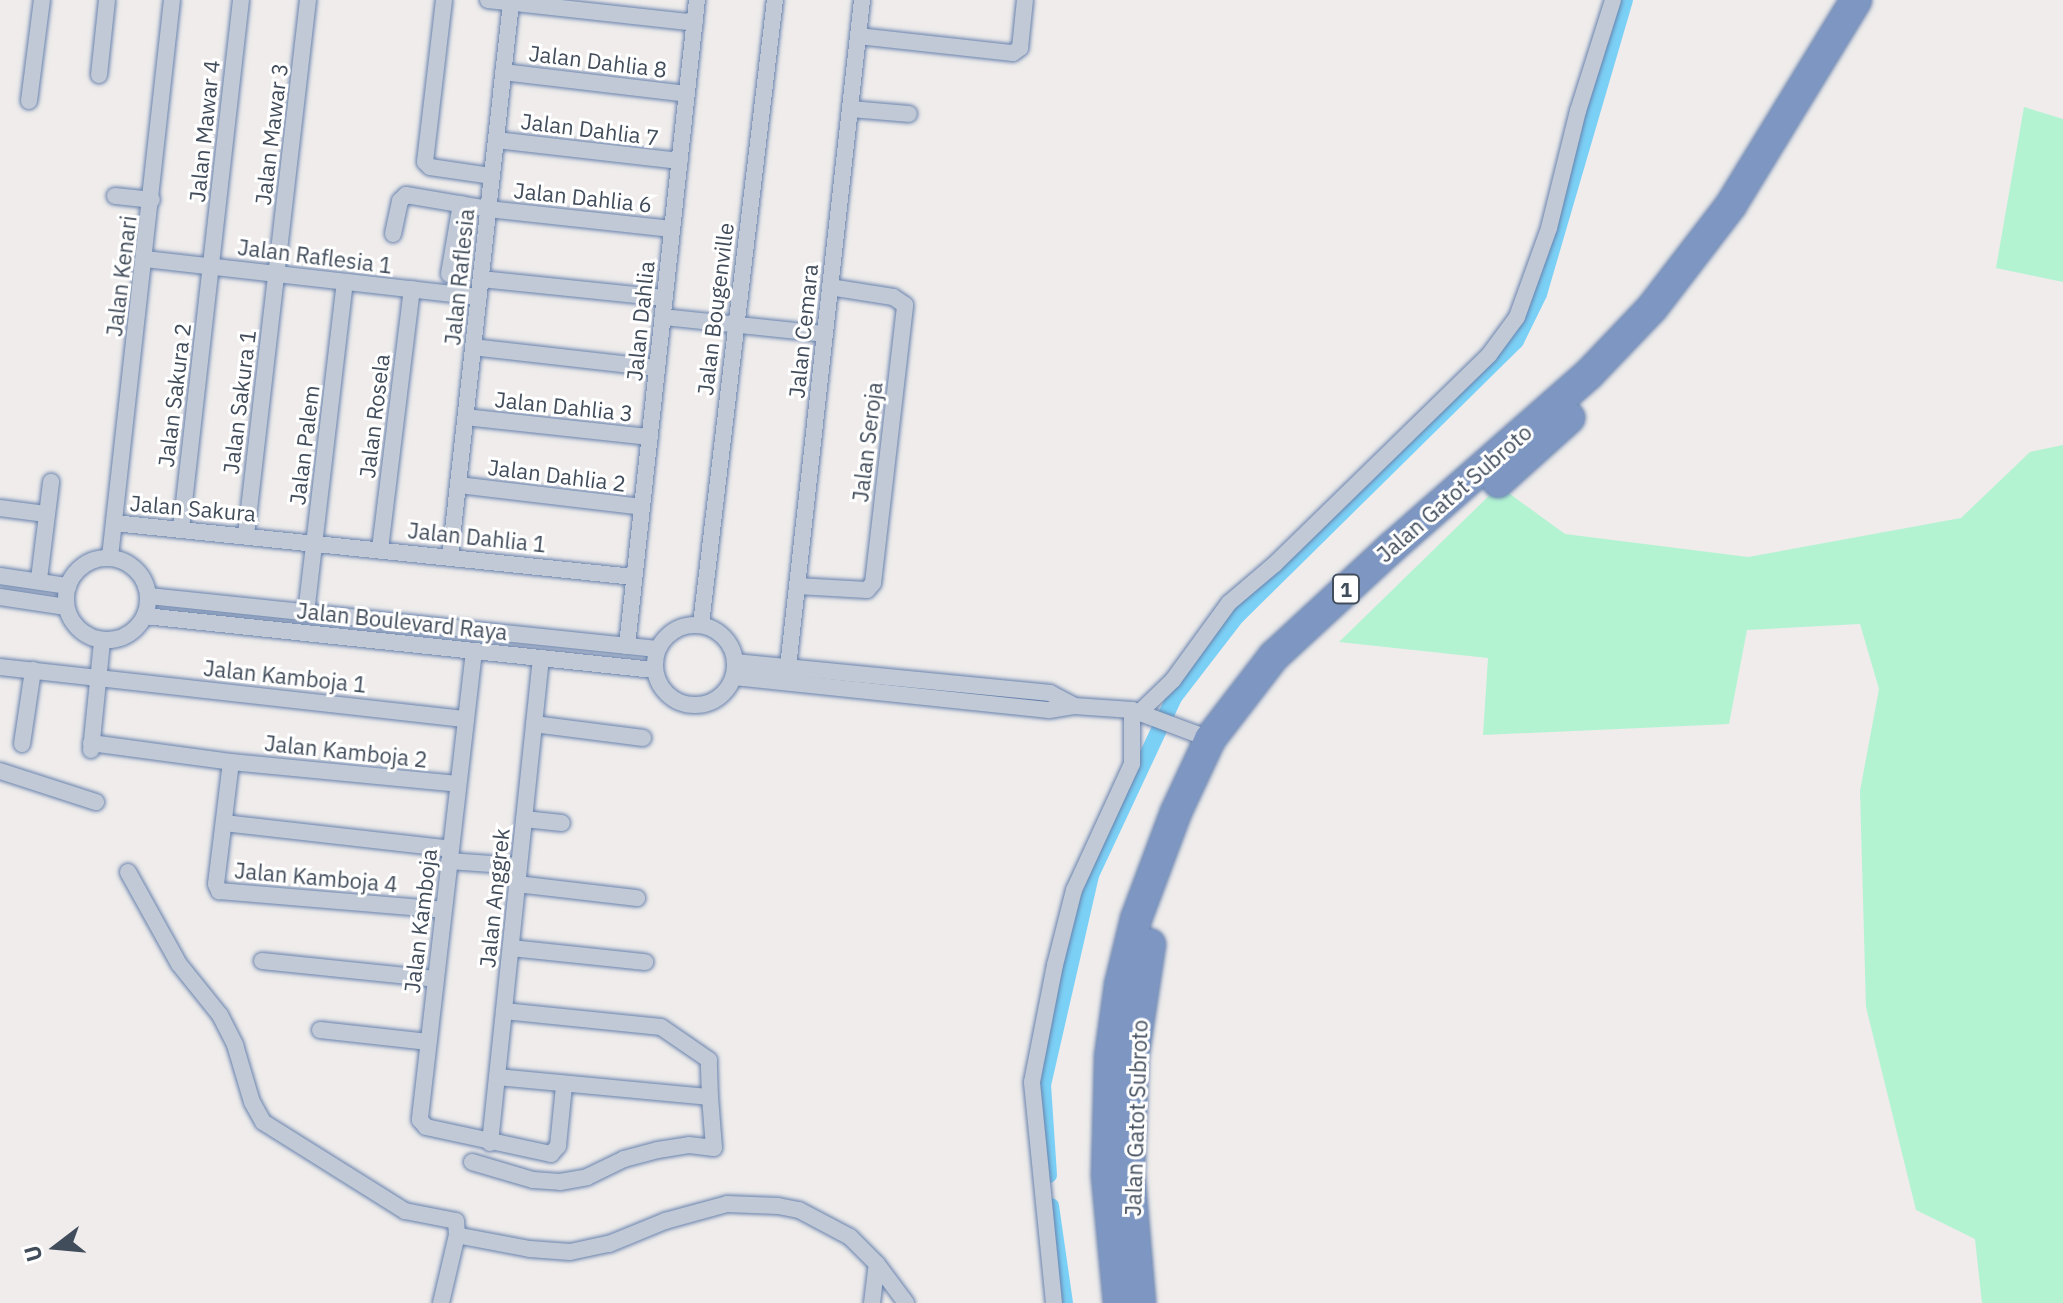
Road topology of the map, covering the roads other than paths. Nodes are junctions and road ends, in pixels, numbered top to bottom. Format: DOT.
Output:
graph roads {
  1 [pos="42,0"];
  2 [pos="107,0"];
  3 [pos="172,0"];
  4 [pos="241,0"];
  5 [pos="308,0"];
  6 [pos="444,0"];
  7 [pos="488,0"];
  8 [pos="697,0"];
  9 [pos="775,0"];
  10 [pos="862,0"];
  11 [pos="1025,0"];
  12 [pos="1613,0"];
  13 [pos="1856,0"];
  14 [pos="1877,0"];
  15 [pos="511,3"];
  16 [pos="695,23"];
  17 [pos="858,36"];
  18 [pos="503,72"];
  19 [pos="99,75"];
  20 [pos="687,94"];
  21 [pos="29,101"];
  22 [pos="850,109"];
  23 [pos="909,114"];
  24 [pos="496,140"];
  25 [pos="680,161"];
  26 [pos="492,176"];
  27 [pos="115,196"];
  28 [pos="152,200"];
  29 [pos="461,204"];
  30 [pos="488,209"];
  31 [pos="672,229"];
  32 [pos="393,234"];
  33 [pos="145,259"];
  34 [pos="211,266"];
  35 [pos="276,274"];
  36 [pos="449,274"];
  37 [pos="481,279"];
  38 [pos="345,282"];
  39 [pos="830,287"];
  40 [pos="412,289"];
  41 [pos="479,297"];
  42 [pos="665,298"];
  43 [pos="663,317"];
  44 [pos="735,325"];
  45 [pos="825,334"];
  46 [pos="481,348"];
  47 [pos="657,368"];
  48 [pos="474,418"];
  49 [pos="650,437"];
  50 [pos="51,482"];
  51 [pos="467,486"];
  52 [pos="642,507"];
  53 [pos="0,508"];
  54 [pos="46,514"];
  55 [pos="114,523"];
  56 [pos="181,529"];
  57 [pos="246,535"];
  58 [pos="315,542"];
  59 [pos="380,549"];
  60 [pos="110,557"];
  61 [pos="450,557"];
  62 [pos="0,576"];
  63 [pos="634,577"];
  64 [pos="39,579"];
  65 [pos="68,586"];
  66 [pos="797,586"];
  67 [pos="149,596"];
  68 [pos="0,597"];
  69 [pos="66,607"];
  70 [pos="306,613"];
  71 [pos="145,616"];
  72 [pos="701,624"];
  73 [pos="102,641"];
  74 [pos="627,646"];
  75 [pos="657,649"];
  76 [pos="474,651"];
  77 [pos="541,658"];
  78 [pos="0,667"];
  79 [pos="788,667"];
  80 [pos="33,670"];
  81 [pos="654,670"];
  82 [pos="735,670"];
  83 [pos="100,678"];
  84 [pos="1074,706"];
  85 [pos="1141,712"];
  86 [pos="466,719"];
  87 [pos="534,724"];
  88 [pos="643,738"];
  89 [pos="1210,739"];
  90 [pos="22,744"];
  91 [pos="231,762"];
  92 [pos="0,771"];
  93 [pos="458,784"];
  94 [pos="96,802"];
  95 [pos="524,819"];
  96 [pos="224,823"];
  97 [pos="562,823"];
  98 [pos="450,855"];
  99 [pos="519,866"];
  100 [pos="128,872"];
  101 [pos="517,884"];
  102 [pos="637,898"];
  103 [pos="443,910"];
  104 [pos="511,948"];
  105 [pos="262,961"];
  106 [pos="645,962"];
  107 [pos="435,979"];
  108 [pos="504,1011"];
  109 [pos="320,1030"];
  110 [pos="428,1042"];
  111 [pos="497,1077"];
  112 [pos="564,1086"];
  113 [pos="710,1097"];
  114 [pos="490,1143"];
  115 [pos="472,1162"];
  116 [pos="457,1235"];
  117 [pos="877,1264"];
  118 [pos="441,1303"];
  119 [pos="872,1303"];
  120 [pos="906,1303"];
  121 [pos="1054,1303"];
  122 [pos="1119,1303"];
  123 [pos="1140,1303"];
  1 -- 21 [label="street"];
  2 -- 19 [label="street"];
  3 -- 28 [label="street, Jalan Kenari"];
  4 -- 34 [label="street, Jalan Mawar 4"];
  5 -- 35 [label="street, Jalan Mawar 3"];
  6 -- 26 [label="street"];
  7 -- 15 [label="street"];
  8 -- 16 [label="street, Jalan Dahlia"];
  9 -- 44 [label="street, Jalan Bougenville"];
  10 -- 17 [label="street, Jalan Cemara"];
  11 -- 17 [label="street"];
  12 -- 85 [label="street"];
  13 -- 89 [label="highway, Jalan Gatot Subroto / 1"];
  14 -- 123 [label="highway, Jalan Gatot Subroto / 1"];
  15 -- 16 [label="street"];
  15 -- 18 [label="street, Jalan Raflesia"];
  16 -- 20 [label="street, Jalan Dahlia"];
  17 -- 22 [label="street, Jalan Cemara"];
  18 -- 20 [label="street, Jalan Dahlia 8"];
  18 -- 24 [label="street, Jalan Raflesia"];
  20 -- 25 [label="street, Jalan Dahlia"];
  22 -- 23 [label="street"];
  22 -- 39 [label="street, Jalan Cemara"];
  24 -- 25 [label="street, Jalan Dahlia 7"];
  24 -- 26 [label="street, Jalan Raflesia"];
  25 -- 31 [label="street, Jalan Dahlia"];
  26 -- 30 [label="street, Jalan Raflesia"];
  27 -- 28 [label="street"];
  28 -- 33 [label="street, Jalan Kenari"];
  29 -- 30 [label="street, Jalan Dahlia 6"];
  29 -- 32 [label="street, Jalan Dahlia 6"];
  29 -- 36 [label="street"];
  30 -- 31 [label="street, Jalan Dahlia 6"];
  30 -- 37 [label="street, Jalan Raflesia"];
  31 -- 42 [label="street, Jalan Dahlia"];
  33 -- 34 [label="street, Jalan Raflesia 1"];
  33 -- 55 [label="street, Jalan Kenari"];
  34 -- 35 [label="street, Jalan Raflesia 1"];
  34 -- 56 [label="street, Jalan Sakura 2"];
  35 -- 38 [label="street, Jalan Raflesia 1"];
  35 -- 57 [label="street, Jalan Sakura 1"];
  37 -- 41 [label="street, Jalan Raflesia"];
  37 -- 42 [label="street"];
  38 -- 40 [label="street, Jalan Raflesia 1"];
  38 -- 58 [label="street, Jalan Palem"];
  39 -- 45 [label="street, Jalan Cemara"];
  39 -- 66 [label="street, Jalan Seroja"];
  40 -- 41 [label="street, Jalan Raflesia 1"];
  40 -- 59 [label="street, Jalan Rosela"];
  41 -- 61 [label="street, Jalan Raflesia"];
  42 -- 43 [label="street, Jalan Dahlia"];
  43 -- 44 [label="street"];
  43 -- 47 [label="street, Jalan Dahlia"];
  44 -- 45 [label="street"];
  44 -- 72 [label="street, Jalan Bougenville"];
  45 -- 66 [label="street, Jalan Cemara"];
  46 -- 47 [label="street"];
  47 -- 49 [label="street, Jalan Dahlia"];
  48 -- 49 [label="street, Jalan Dahlia 3"];
  49 -- 52 [label="street, Jalan Dahlia"];
  50 -- 54 [label="street"];
  51 -- 52 [label="street, Jalan Dahlia 2"];
  52 -- 63 [label="street, Jalan Dahlia"];
  53 -- 54 [label="street"];
  54 -- 64 [label="street"];
  55 -- 56 [label="street, Jalan Sakura"];
  55 -- 60 [label="street, Jalan Kenari"];
  56 -- 57 [label="street, Jalan Sakura"];
  57 -- 58 [label="street, Jalan Sakura"];
  58 -- 59 [label="street, Jalan Dahlia 1"];
  58 -- 70 [label="street, Jalan Palem"];
  59 -- 61 [label="street, Jalan Dahlia 1"];
  60 -- 65 [label="street"];
  60 -- 67 [label="street"];
  61 -- 63 [label="street, Jalan Dahlia 1"];
  62 -- 64 [label="street"];
  63 -- 74 [label="street, Jalan Dahlia"];
  64 -- 65 [label="street"];
  65 -- 69 [label="street"];
  66 -- 79 [label="street, Jalan Cemara"];
  67 -- 70 [label="street, Jalan Boulevard Raya"];
  67 -- 71 [label="street"];
  68 -- 69 [label="street"];
  69 -- 73 [label="street"];
  70 -- 74 [label="street, Jalan Boulevard Raya"];
  71 -- 73 [label="street"];
  71 -- 76 [label="street, Jalan Boulevard Raya"];
  72 -- 75 [label="street"];
  72 -- 82 [label="street"];
  73 -- 83 [label="street"];
  74 -- 75 [label="street, Jalan Boulevard Raya"];
  75 -- 81 [label="street"];
  76 -- 77 [label="street, Jalan Boulevard Raya"];
  76 -- 86 [label="street, Jalan Kamboja"];
  77 -- 81 [label="street, Jalan Boulevard Raya"];
  77 -- 87 [label="street, Jalan Anggrek"];
  78 -- 80 [label="street, Jalan Kamboja 1"];
  79 -- 82 [label="street"];
  79 -- 84 [label="street"];
  80 -- 83 [label="street, Jalan Kamboja 1"];
  80 -- 90 [label="street"];
  81 -- 82 [label="street"];
  82 -- 84 [label="street"];
  83 -- 86 [label="street, Jalan Kamboja 1"];
  83 -- 91 [label="street, Jalan Kamboja 2"];
  84 -- 85 [label="street"];
  85 -- 89 [label="street"];
  85 -- 121 [label="street"];
  86 -- 93 [label="street, Jalan Kamboja"];
  87 -- 88 [label="street"];
  87 -- 95 [label="street, Jalan Anggrek"];
  89 -- 122 [label="highway, Jalan Gatot Subroto / 1"];
  91 -- 93 [label="street, Jalan Kamboja 2"];
  91 -- 96 [label="street, Jalan Kamboja 4"];
  92 -- 94 [label="street"];
  93 -- 98 [label="street, Jalan Kamboja"];
  95 -- 97 [label="street"];
  95 -- 99 [label="street, Jalan Anggrek"];
  96 -- 98 [label="street"];
  96 -- 103 [label="street, Jalan Kamboja 4"];
  98 -- 99 [label="street"];
  98 -- 103 [label="street, Jalan Kamboja"];
  99 -- 101 [label="street, Jalan Anggrek"];
  100 -- 116 [label="street"];
  101 -- 102 [label="street"];
  101 -- 104 [label="street, Jalan Anggrek"];
  103 -- 107 [label="street, Jalan Kamboja"];
  104 -- 106 [label="street"];
  104 -- 108 [label="street, Jalan Anggrek"];
  105 -- 107 [label="street"];
  107 -- 110 [label="street, Jalan Kamboja"];
  108 -- 111 [label="street, Jalan Anggrek"];
  108 -- 113 [label="street"];
  109 -- 110 [label="street"];
  110 -- 114 [label="street, Jalan Kamboja"];
  111 -- 112 [label="street"];
  111 -- 114 [label="street, Jalan Anggrek"];
  112 -- 113 [label="street"];
  112 -- 114 [label="street"];
  113 -- 115 [label="street"];
  116 -- 117 [label="street"];
  116 -- 118 [label="street"];
  117 -- 119 [label="street"];
  117 -- 120 [label="street"];
}
